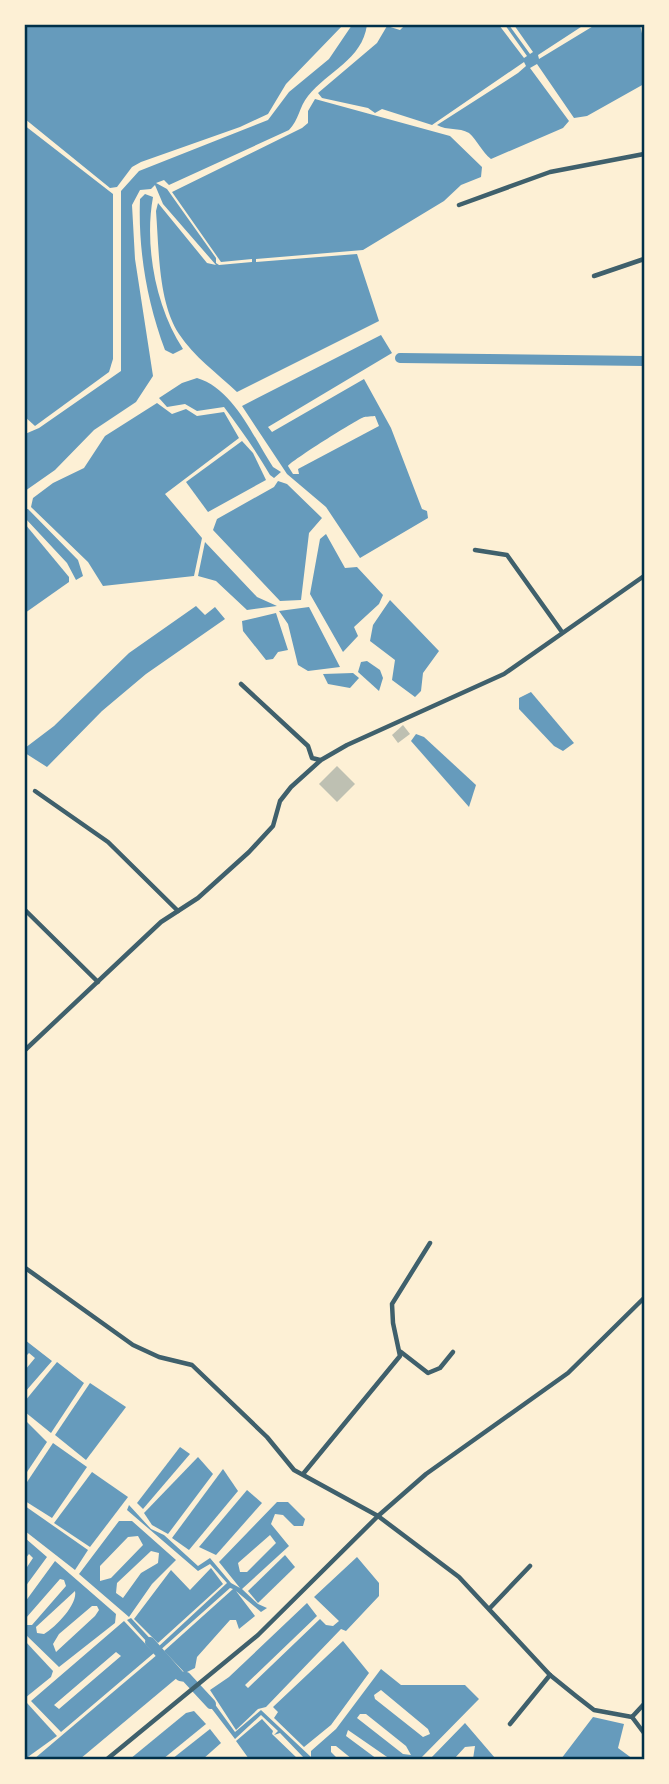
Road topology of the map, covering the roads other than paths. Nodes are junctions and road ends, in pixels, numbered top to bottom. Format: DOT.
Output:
graph roads {
  1 [pos="645,154"];
  2 [pos="459,205"];
  3 [pos="645,259"];
  4 [pos="594,276"];
  5 [pos="475,550"];
  6 [pos="645,576"];
  7 [pos="562,632"];
  8 [pos="241,684"];
  9 [pos="321,760"];
  10 [pos="35,791"];
  11 [pos="24,909"];
  12 [pos="178,911"];
  13 [pos="98,982"];
  14 [pos="24,1051"];
  15 [pos="430,1244"];
  16 [pos="24,1266"];
  17 [pos="645,1298"];
  18 [pos="401,1352"];
  19 [pos="453,1352"];
  20 [pos="303,1475"];
  21 [pos="378,1516"];
  22 [pos="530,1566"];
  23 [pos="490,1608"];
  24 [pos="550,1675"];
  25 [pos="645,1704"];
  26 [pos="632,1717"];
  27 [pos="510,1724"];
  28 [pos="645,1733"];
  29 [pos="106,1759"];
  1 -- 2 [label="street"];
  3 -- 4 [label="street"];
  5 -- 7 [label="street"];
  6 -- 7 [label="street"];
  7 -- 9 [label="street"];
  8 -- 9 [label="street"];
  9 -- 12 [label="street"];
  10 -- 12 [label="street"];
  11 -- 13 [label="street"];
  12 -- 13 [label="street"];
  13 -- 14 [label="street"];
  15 -- 18 [label="street"];
  16 -- 20 [label="street"];
  17 -- 21 [label="street"];
  18 -- 19 [label="street"];
  18 -- 20 [label="street"];
  20 -- 21 [label="street"];
  21 -- 23 [label="street"];
  21 -- 29 [label="street"];
  22 -- 23 [label="street"];
  23 -- 24 [label="street"];
  24 -- 26 [label="street"];
  24 -- 27 [label="street"];
  25 -- 26 [label="street"];
  26 -- 28 [label="street"];
}
